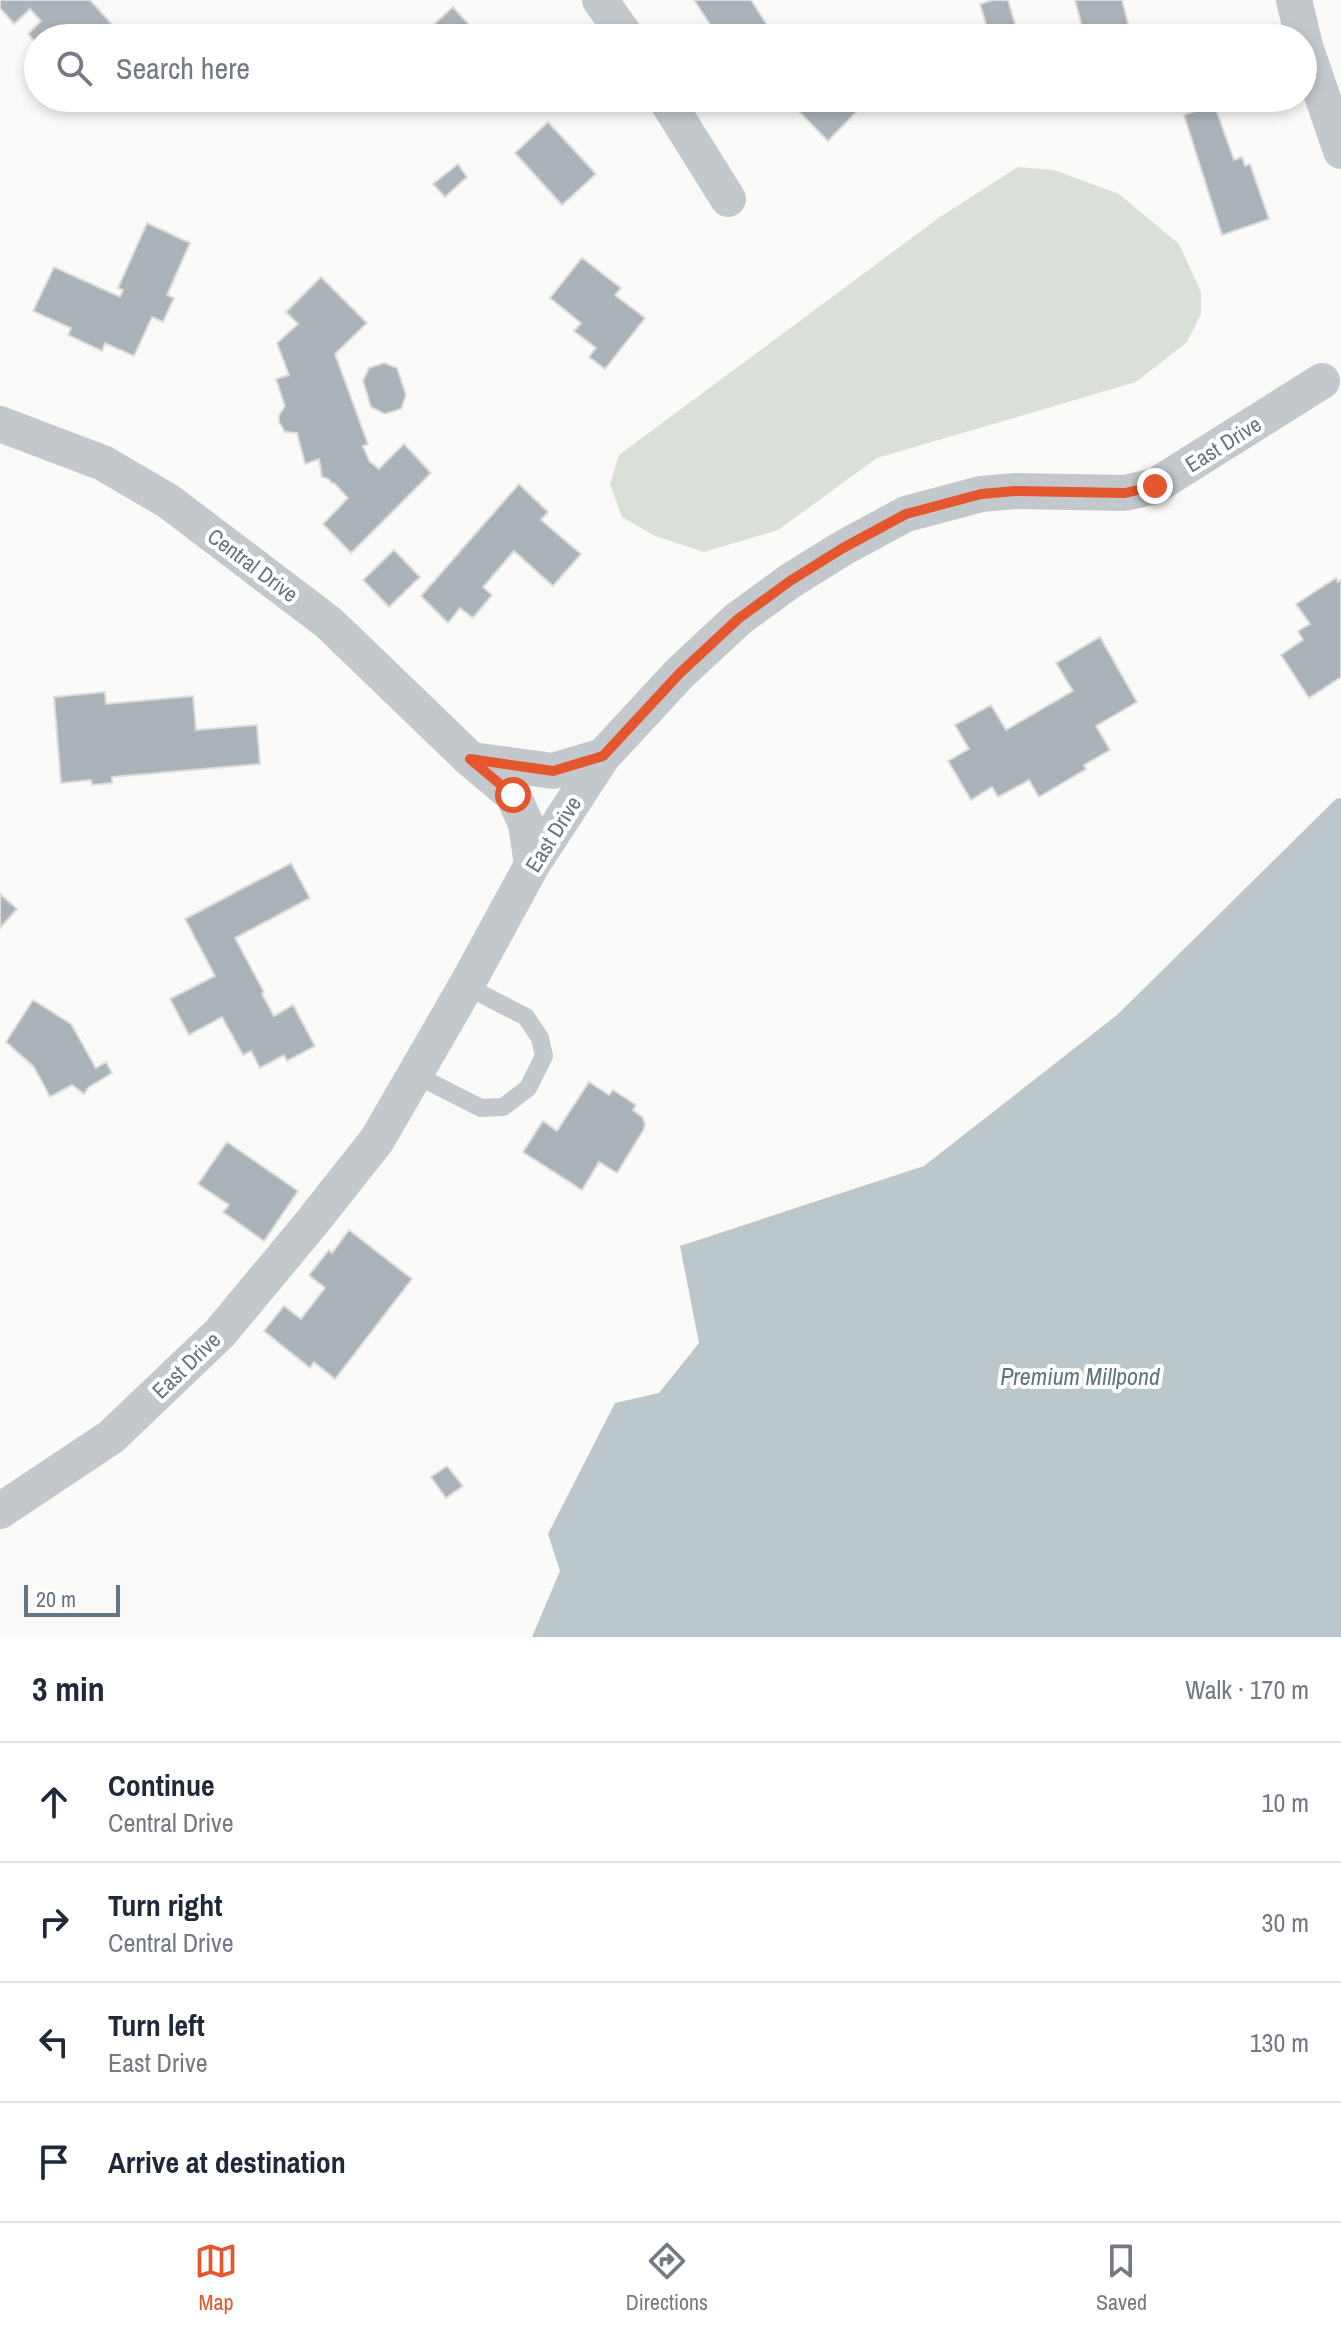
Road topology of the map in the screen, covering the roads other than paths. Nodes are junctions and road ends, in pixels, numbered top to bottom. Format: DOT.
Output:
graph roads {
  1 [pos="600,0"];
  2 [pos="1294,0"];
  3 [pos="617,24"];
  4 [pos="1300,24"];
  5 [pos="1317,81"];
  6 [pos="674,112"];
  7 [pos="1341,151"];
  8 [pos="728,199"];
  9 [pos="1322,381"];
  10 [pos="0,424"];
  11 [pos="603,756"];
  12 [pos="470,759"];
  13 [pos="532,865"];
  14 [pos="466,986"];
  15 [pos="414,1074"];
  16 [pos="0,1511"];
  1 -- 3 [label="street"];
  2 -- 4 [label="street"];
  5 -- 7 [label="street"];
  6 -- 8 [label="street"];
  9 -- 11 [label="street, East Drive"];
  10 -- 12 [label="street, Central Drive"];
  11 -- 12 [label="street"];
  11 -- 13 [label="street, East Drive"];
  12 -- 13 [label="street, Central Drive"];
  13 -- 14 [label="street, East Drive"];
  14 -- 15 [label="street, East Drive"];
  14 -- 15 [label="lane"];
  15 -- 16 [label="street, East Drive"];
}
